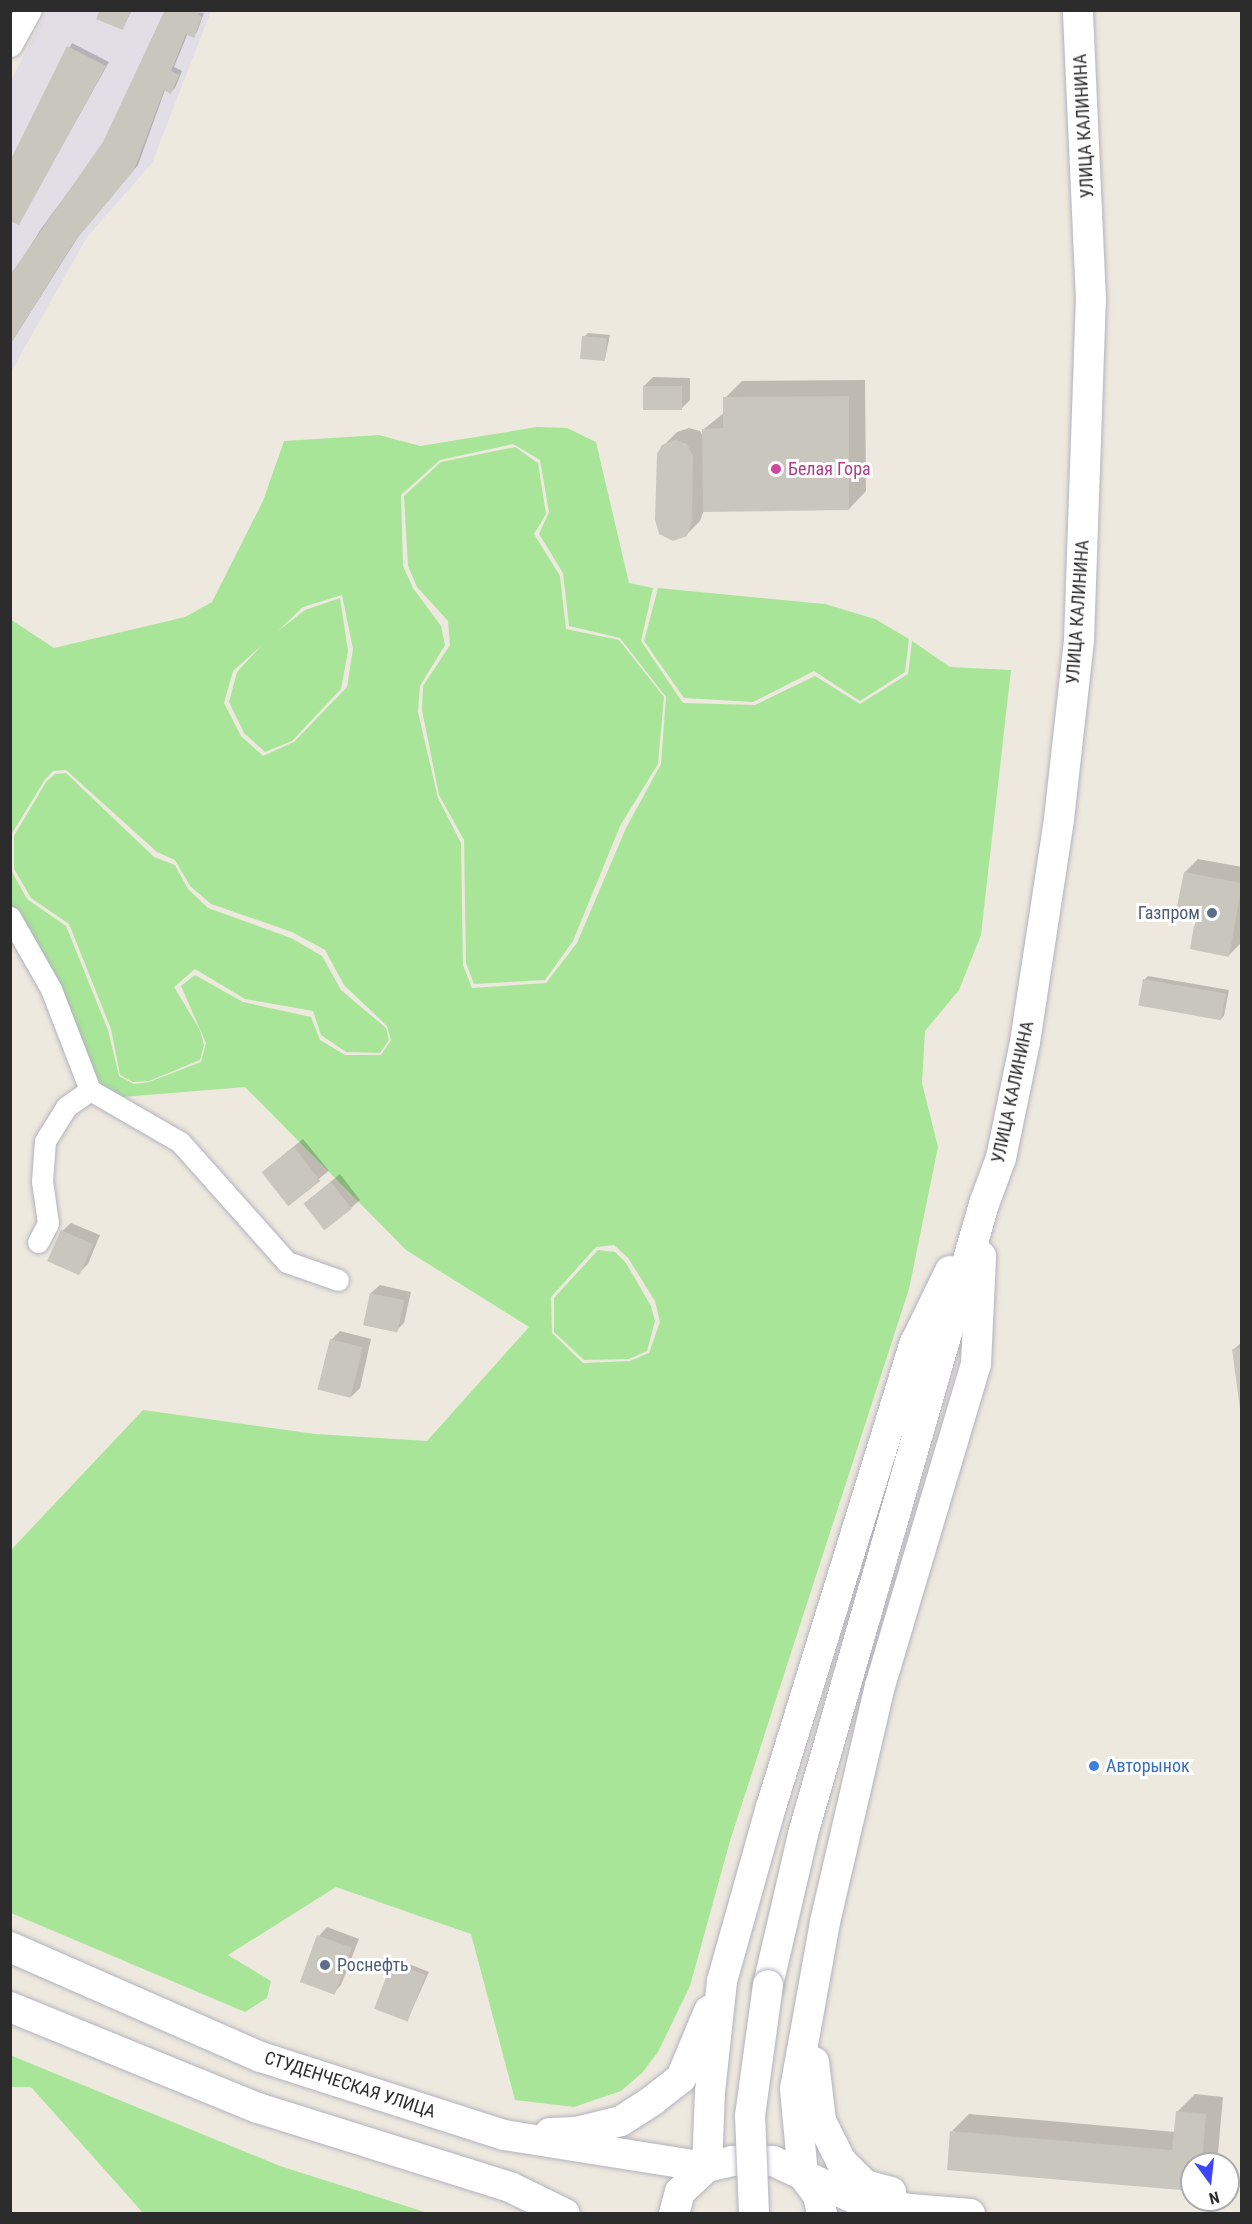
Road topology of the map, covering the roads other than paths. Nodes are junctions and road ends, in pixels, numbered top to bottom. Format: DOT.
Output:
graph roads {
  1 [pos="29,10"];
  2 [pos="1078,10"];
  3 [pos="10,44"];
  4 [pos="10,917"];
  5 [pos="90,1090"];
  6 [pos="984,1204"];
  7 [pos="38,1242"];
  8 [pos="338,1280"];
  9 [pos="825,1922"];
  10 [pos="10,1947"];
  11 [pos="722,1981"];
  12 [pos="10,2007"];
  13 [pos="504,2135"];
  14 [pos="707,2167"];
  15 [pos="803,2175"];
  16 [pos="966,2213"];
  17 [pos="565,2214"];
  18 [pos="674,2214"];
  19 [pos="754,2214"];
  20 [pos="822,2214"];
  1 -- 3 [label="street"];
  2 -- 6 [label="main road, УЛИЦА КАЛИНИНА"];
  4 -- 5 [label="street"];
  5 -- 7 [label="street"];
  5 -- 8 [label="street"];
  6 -- 9 [label="main road"];
  6 -- 11 [label="main road"];
  6 -- 19 [label="main road, bridge"];
  9 -- 15 [label="main road"];
  9 -- 16 [label="main road"];
  10 -- 13 [label="main road, СТУДЕНЧЕСКАЯ УЛИЦА"];
  11 -- 13 [label="main road"];
  11 -- 14 [label="main road"];
  12 -- 17 [label="main road"];
  13 -- 14 [label="main road, СТУДЕНЧЕСКАЯ УЛИЦА"];
  14 -- 15 [label="main road"];
  14 -- 18 [label="main road"];
  15 -- 16 [label="main road"];
  15 -- 20 [label="main road"];
}
